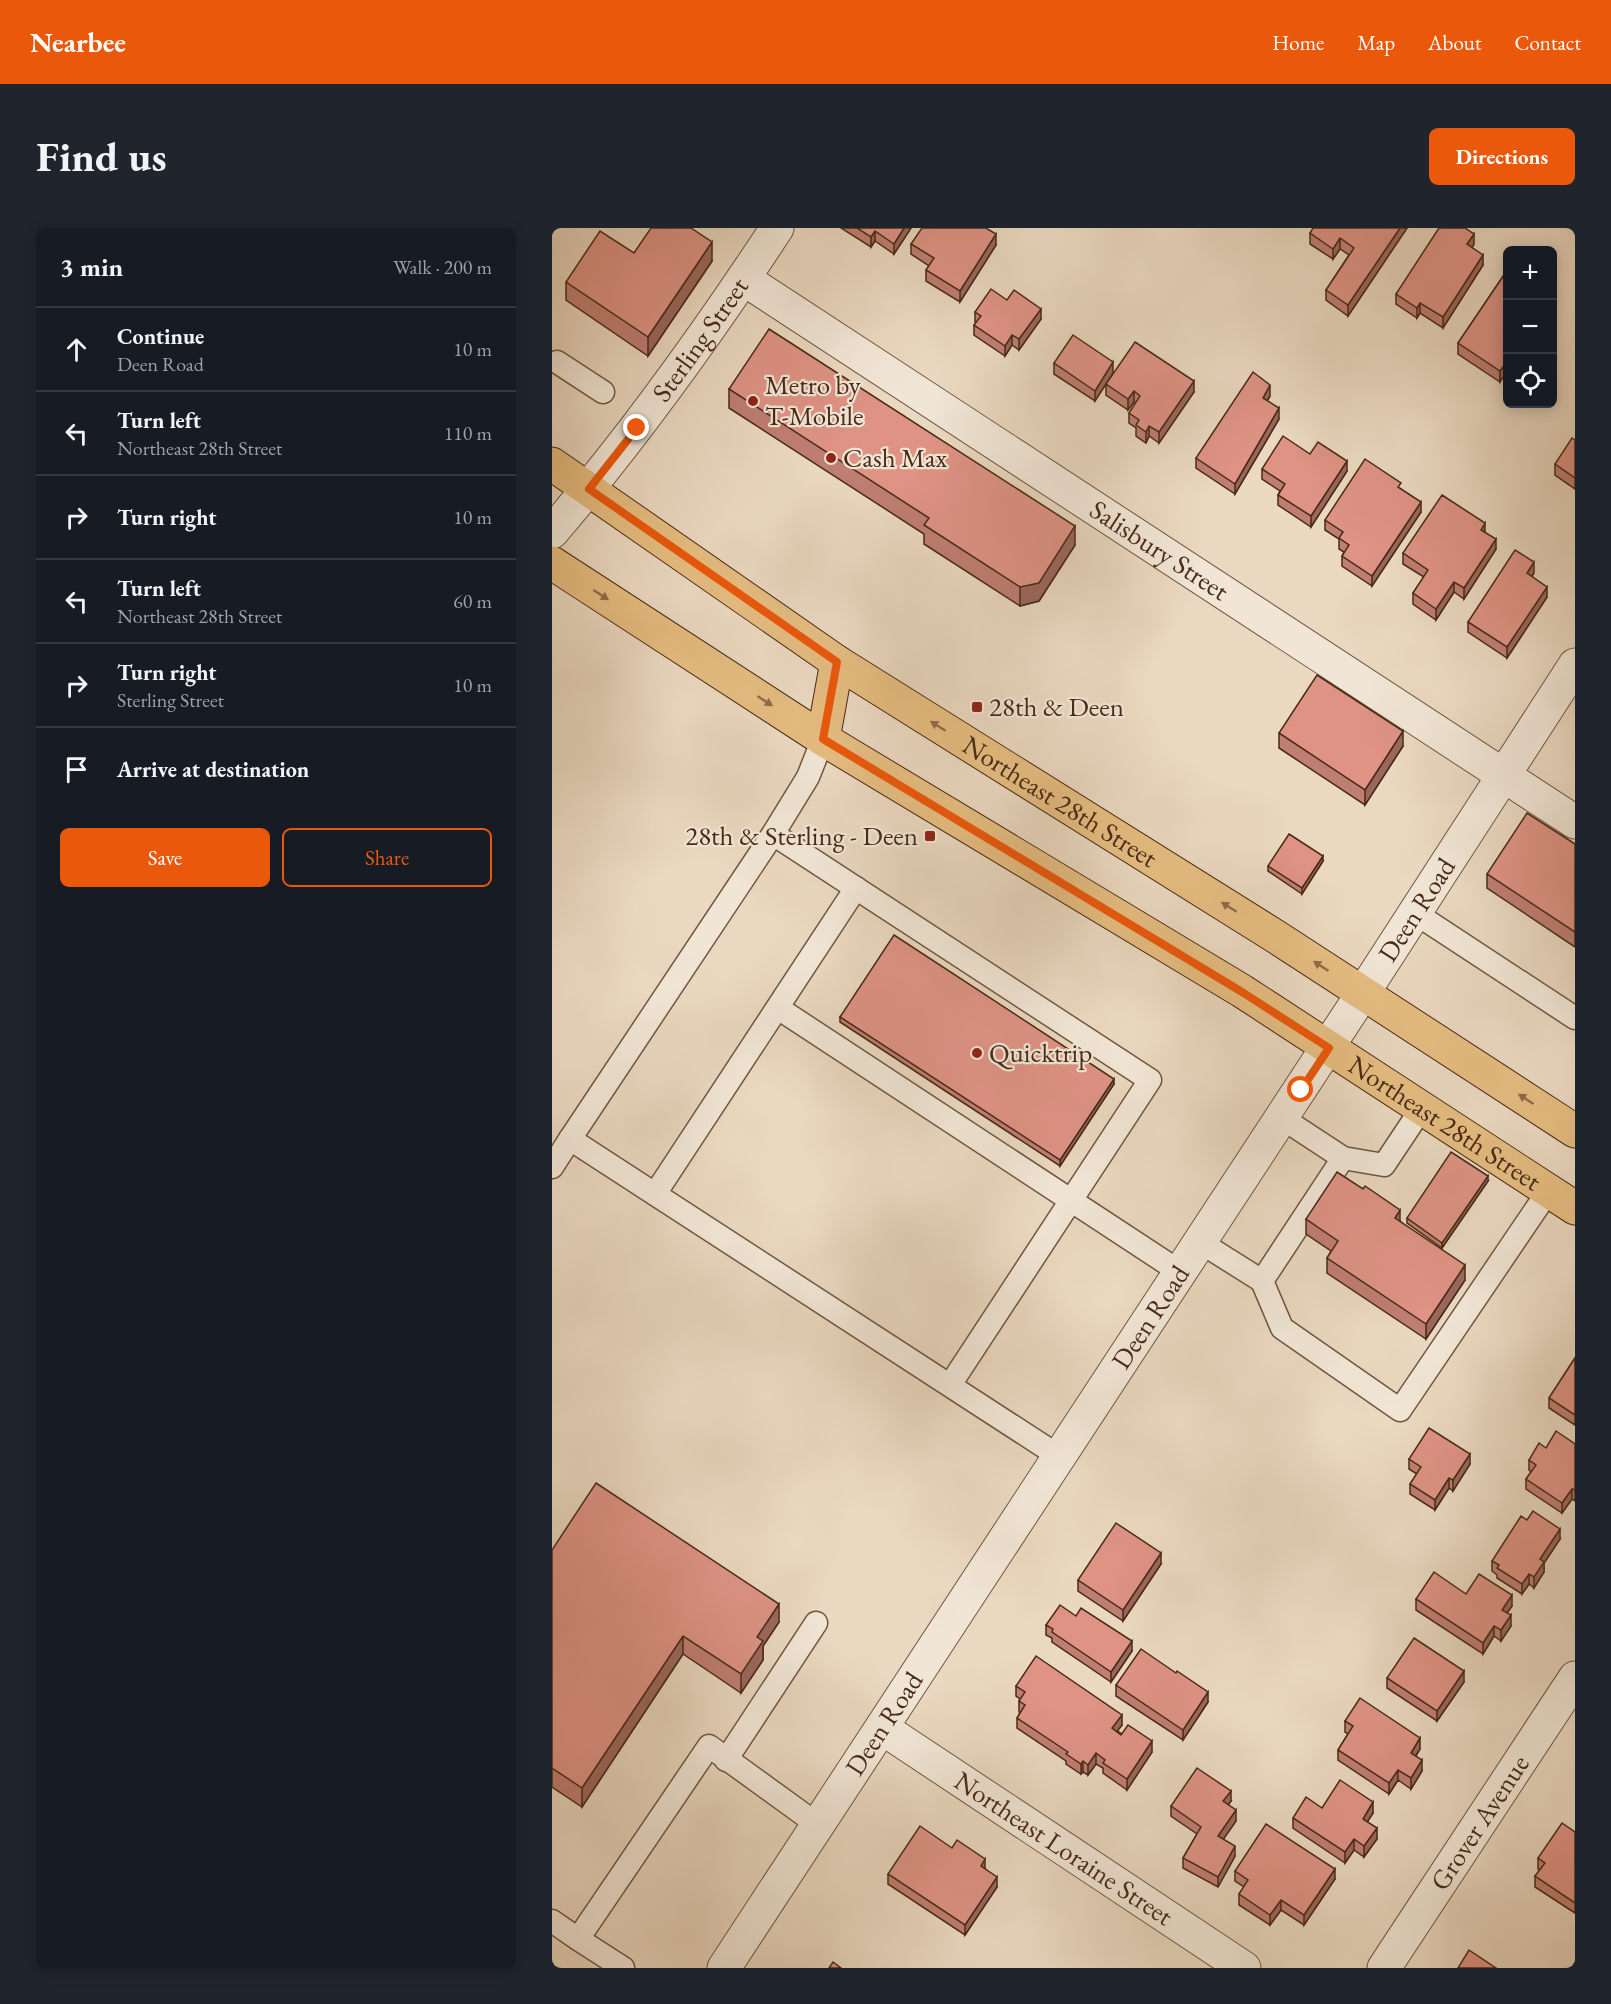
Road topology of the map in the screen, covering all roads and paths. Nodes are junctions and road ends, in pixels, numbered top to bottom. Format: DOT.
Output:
graph roads {
  1 [pos="777,228"];
  2 [pos="744,279"];
  3 [pos="554,362"];
  4 [pos="603,392"];
  5 [pos="552,464"];
  6 [pos="589,489"];
  7 [pos="552,532"];
  8 [pos="552,563"];
  9 [pos="837,662"];
  10 [pos="1575,665"];
  11 [pos="823,739"];
  12 [pos="1503,775"];
  13 [pos="1575,822"];
  14 [pos="773,834"];
  15 [pos="856,888"];
  16 [pos="1415,913"];
  17 [pos="1363,993"];
  18 [pos="778,1008"];
  19 [pos="1575,1018"];
  20 [pos="1329,1048"];
  21 [pos="1422,1108"];
  22 [pos="1282,1118"];
  23 [pos="1575,1131"];
  24 [pos="570,1139"];
  25 [pos="1343,1158"];
  26 [pos="552,1167"];
  27 [pos="655,1194"];
  28 [pos="1562,1199"];
  29 [pos="1071,1201"];
  30 [pos="1200,1242"];
  31 [pos="1180,1272"];
  32 [pos="1262,1281"];
  33 [pos="950,1385"];
  34 [pos="1060,1457"];
  35 [pos="816,1623"];
  36 [pos="1575,1678"];
  37 [pos="882,1728"];
  38 [pos="726,1760"];
  39 [pos="818,1825"];
  40 [pos="552,1921"];
  41 [pos="579,1938"];
  42 [pos="623,1968"];
  43 [pos="724,1968"];
  44 [pos="1244,1968"];
  45 [pos="1384,1968"];
  1 -- 2 [label="street, Sterling Street"];
  2 -- 6 [label="street, Sterling Street"];
  2 -- 12 [label="street, Salisbury Street"];
  3 -- 4 [label="lane"];
  5 -- 6 [label="main road, Northeast 28th Street"];
  6 -- 7 [label="street, Sterling Street"];
  6 -- 9 [label="main road, Northeast 28th Street"];
  8 -- 11 [label="main road, Northeast 28th Street, one-way"];
  9 -- 11 [label="main road"];
  17 -- 9 [label="main road, Northeast 28th Street, one-way"];
  10 -- 12 [label="street, Deen Road"];
  11 -- 14 [label="lane"];
  11 -- 20 [label="main road, Northeast 28th Street"];
  12 -- 13 [label="street, Salisbury Street"];
  12 -- 16 [label="street, Deen Road"];
  14 -- 15 [label="lane"];
  14 -- 24 [label="lane"];
  15 -- 18 [label="lane"];
  15 -- 29 [label="lane"];
  16 -- 17 [label="street, Deen Road"];
  16 -- 19 [label="lane"];
  17 -- 20 [label="street, Deen Road"];
  23 -- 17 [label="main road, Northeast 28th Street, one-way"];
  18 -- 27 [label="lane"];
  18 -- 29 [label="lane"];
  20 -- 21 [label="main road, Northeast 28th Street"];
  20 -- 22 [label="street, Deen Road"];
  21 -- 25 [label="lane"];
  21 -- 28 [label="main road, Northeast 28th Street"];
  22 -- 25 [label="lane"];
  22 -- 30 [label="street, Deen Road"];
  24 -- 26 [label="lane"];
  24 -- 27 [label="lane"];
  25 -- 32 [label="lane"];
  27 -- 33 [label="lane"];
  28 -- 32 [label="lane"];
  29 -- 31 [label="lane"];
  29 -- 33 [label="lane"];
  30 -- 31 [label="street, Deen Road"];
  30 -- 32 [label="lane"];
  31 -- 34 [label="street, Deen Road"];
  33 -- 34 [label="lane"];
  34 -- 37 [label="street, Deen Road"];
  35 -- 38 [label="lane"];
  36 -- 45 [label="street, Grover Avenue"];
  37 -- 39 [label="street, Deen Road"];
  37 -- 44 [label="street, Northeast Loraine Street"];
  38 -- 39 [label="lane"];
  38 -- 41 [label="lane"];
  39 -- 43 [label="street, Deen Road"];
  40 -- 41 [label="lane"];
  41 -- 42 [label="lane"];
}
